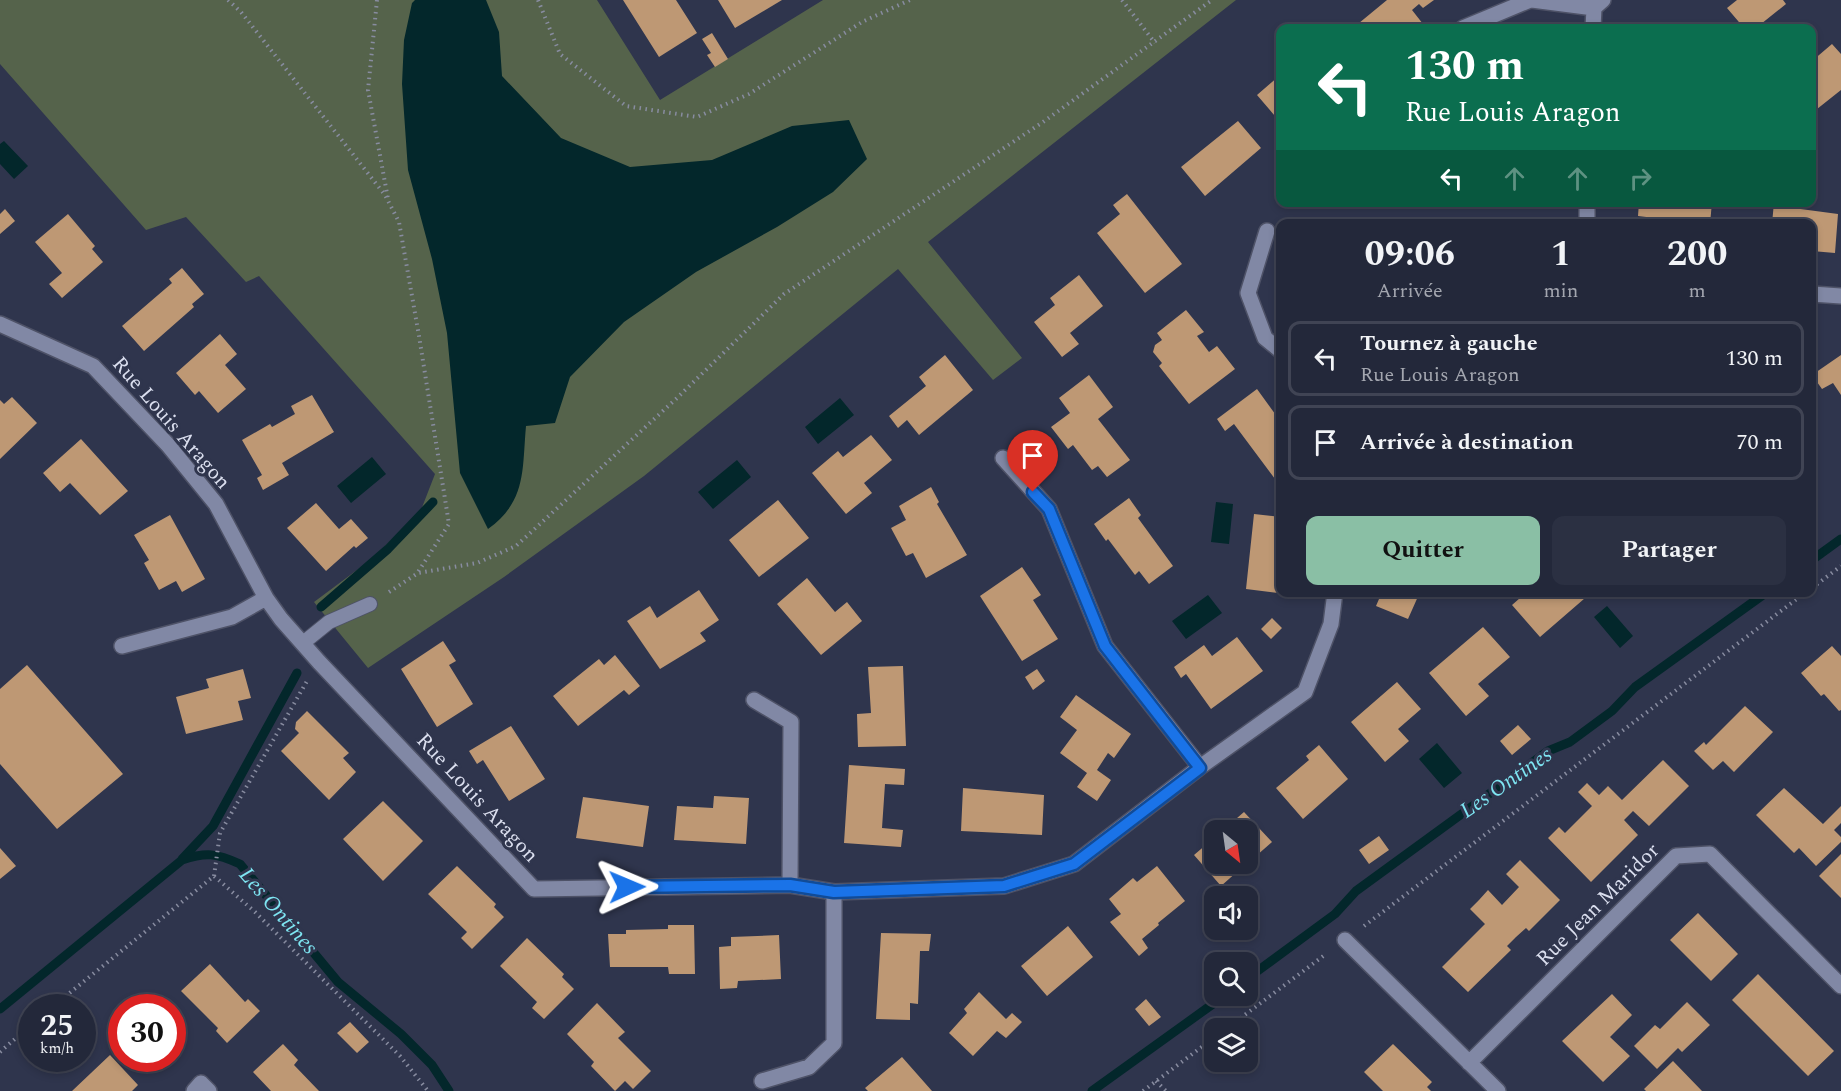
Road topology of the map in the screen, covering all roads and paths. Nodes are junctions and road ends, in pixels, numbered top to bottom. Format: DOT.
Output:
graph roads {
  1 [pos="228,0"];
  2 [pos="377,0"];
  3 [pos="538,0"];
  4 [pos="910,0"];
  5 [pos="1122,0"];
  6 [pos="1212,0"];
  7 [pos="1531,0"];
  8 [pos="1598,4"];
  9 [pos="1473,24"];
  10 [pos="1594,24"];
  11 [pos="1155,43"];
  12 [pos="389,202"];
  13 [pos="1267,231"];
  14 [pos="1816,294"];
  15 [pos="1841,296"];
  16 [pos="0,324"];
  17 [pos="1276,347"];
  18 [pos="1003,459"];
  19 [pos="1841,566"];
  20 [pos="418,573"];
  21 [pos="1816,585"];
  22 [pos="1334,597"];
  23 [pos="1799,597"];
  24 [pos="266,598"];
  25 [pos="370,604"];
  26 [pos="303,643"];
  27 [pos="122,646"];
  28 [pos="319,662"];
  29 [pos="754,700"];
  30 [pos="1200,768"];
  31 [pos="214,876"];
  32 [pos="790,885"];
  33 [pos="834,892"];
  34 [pos="1345,940"];
  35 [pos="1841,986"];
  36 [pos="68,994"];
  37 [pos="1241,1018"];
  38 [pos="18,1036"];
  39 [pos="1204,1045"];
  40 [pos="0,1052"];
  41 [pos="1469,1063"];
  42 [pos="762,1081"];
  43 [pos="1156,1081"];
  44 [pos="194,1091"];
  45 [pos="209,1091"];
  46 [pos="428,1091"];
  47 [pos="1143,1091"];
  48 [pos="1166,1091"];
  49 [pos="1498,1091"];
  1 -- 12 [label="path"];
  2 -- 12 [label="path"];
  3 -- 4 [label="path"];
  5 -- 11 [label="path"];
  6 -- 11 [label="path"];
  7 -- 8 [label="street"];
  7 -- 9 [label="street"];
  8 -- 10 [label="street"];
  11 -- 20 [label="path"];
  12 -- 20 [label="path"];
  13 -- 17 [label="street"];
  14 -- 15 [label="street"];
  16 -- 24 [label="street, Rue Louis Aragon"];
  18 -- 30 [label="street"];
  19 -- 21 [label="path"];
  20 -- 25 [label="path"];
  22 -- 30 [label="street, Rue Louis Aragon"];
  23 -- 34 [label="path"];
  24 -- 26 [label="street, Rue Louis Aragon"];
  24 -- 27 [label="street"];
  25 -- 26 [label="lane"];
  26 -- 28 [label="street, Rue Louis Aragon"];
  28 -- 31 [label="path"];
  28 -- 32 [label="street, Rue Louis Aragon"];
  29 -- 32 [label="street"];
  30 -- 33 [label="street, Rue Louis Aragon"];
  31 -- 36 [label="path"];
  31 -- 46 [label="path"];
  32 -- 33 [label="street, Rue Louis Aragon"];
  33 -- 42 [label="street"];
  34 -- 37 [label="path"];
  34 -- 41 [label="street"];
  35 -- 41 [label="street, Rue Jean Maridor"];
  38 -- 40 [label="path"];
  39 -- 43 [label="path"];
  41 -- 49 [label="street"];
  43 -- 47 [label="path"];
  43 -- 48 [label="path"];
  44 -- 45 [label="street"];
}
